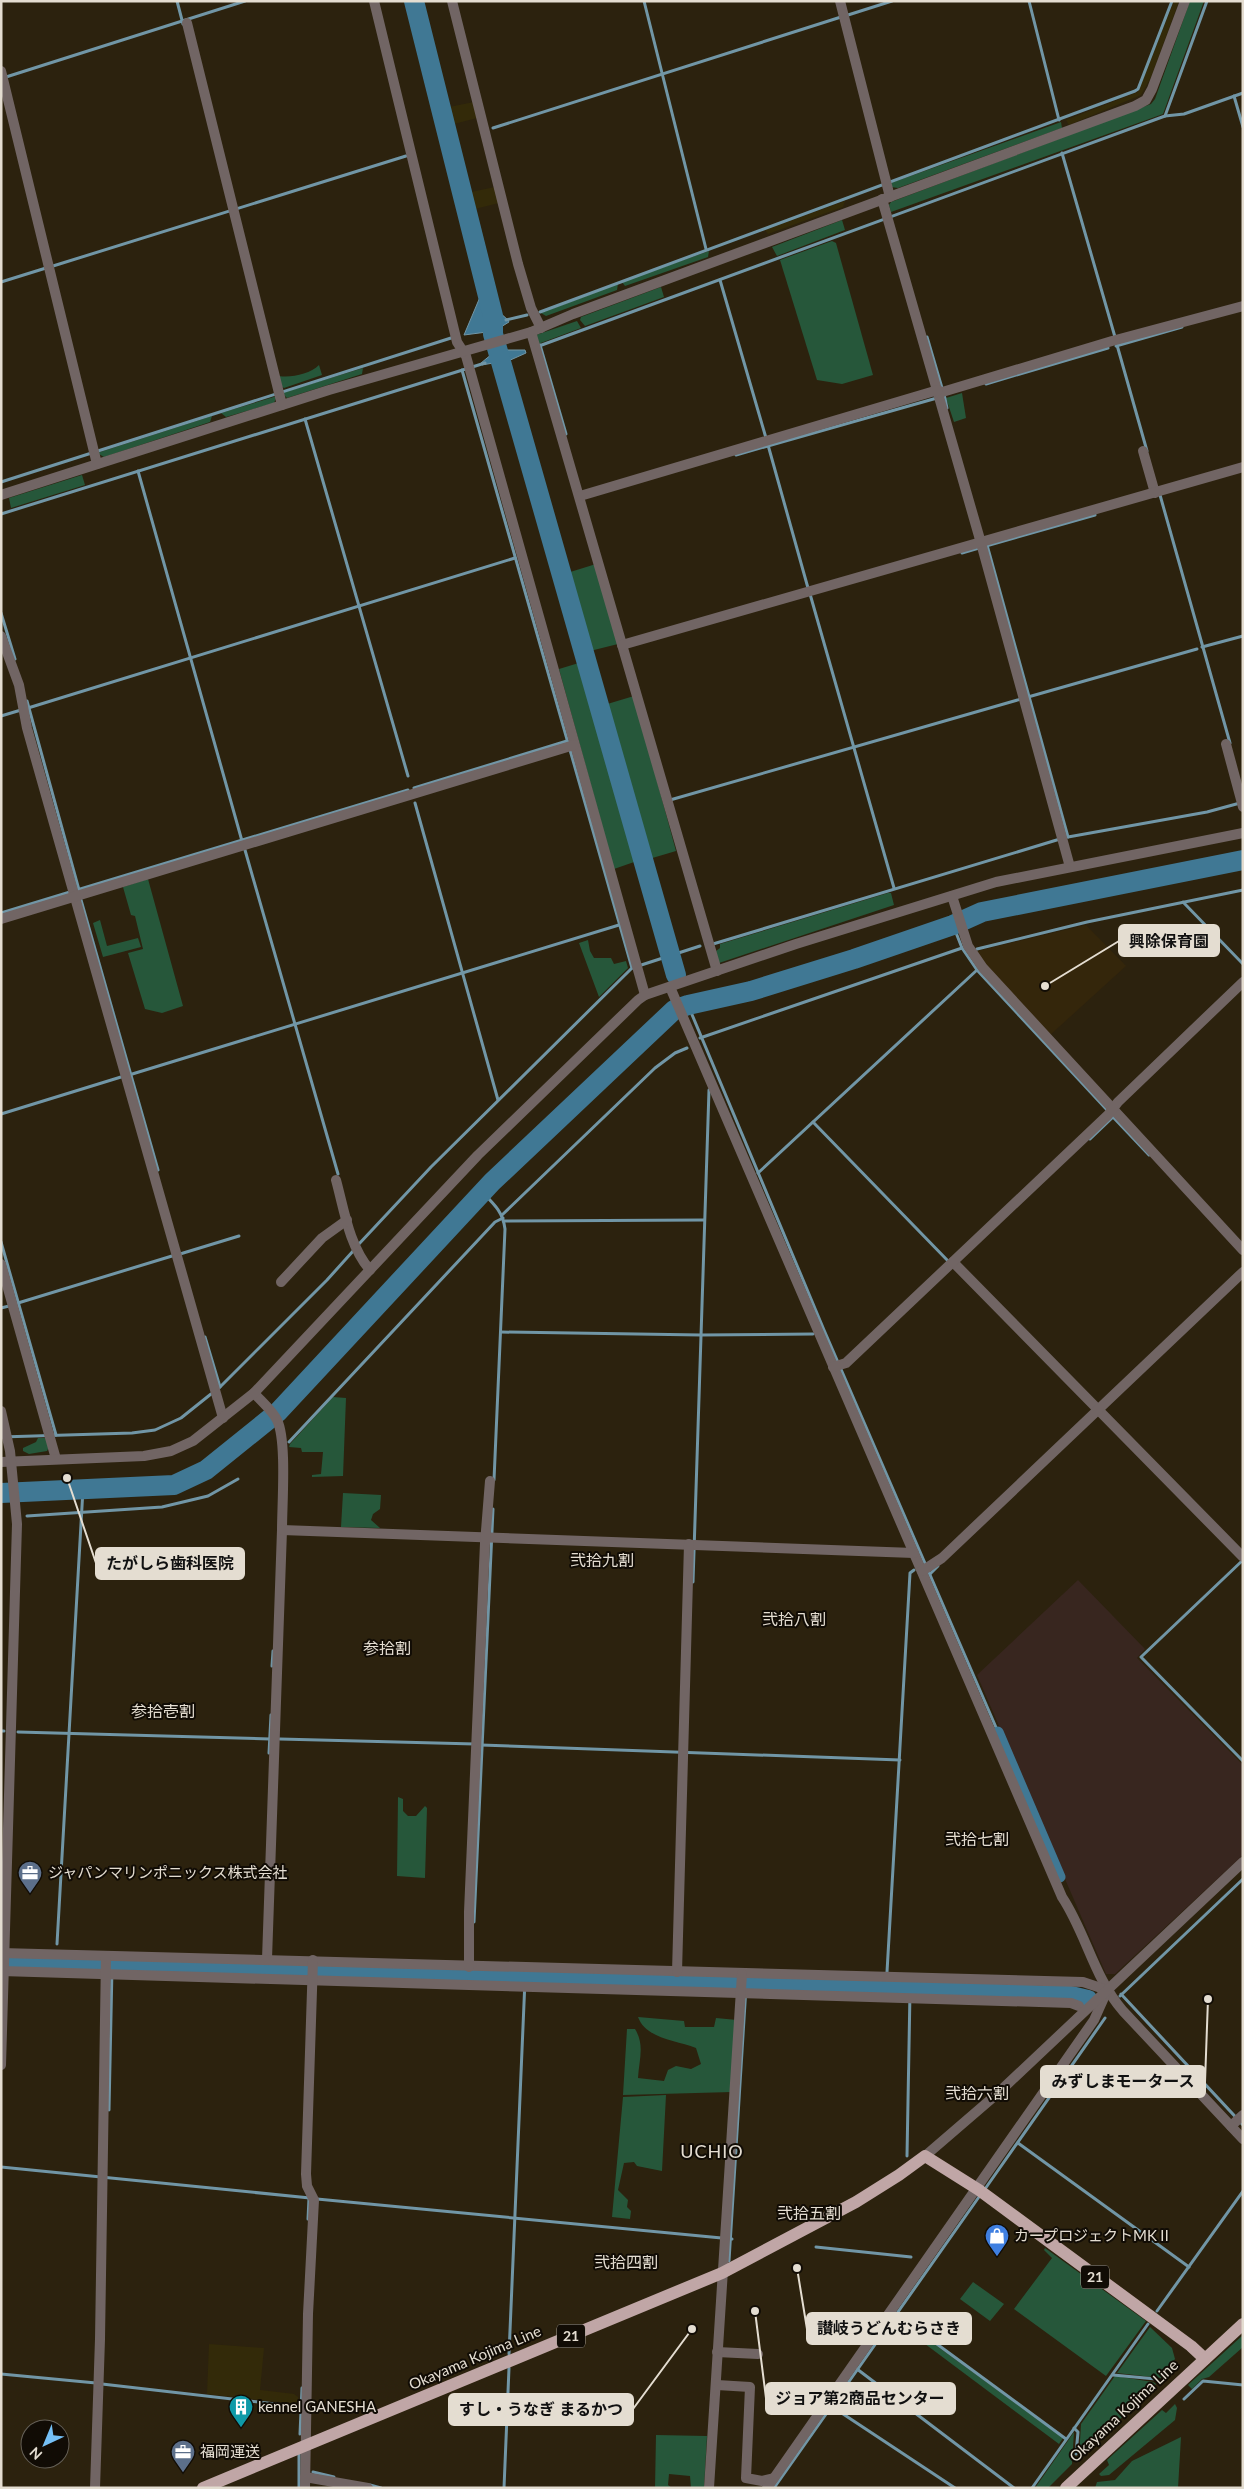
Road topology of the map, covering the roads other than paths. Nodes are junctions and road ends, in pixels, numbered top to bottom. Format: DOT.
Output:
graph roads {
  1 [pos="374,1"];
  2 [pos="452,1"];
  3 [pos="840,1"];
  4 [pos="1185,1"];
  5 [pos="187,23"];
  6 [pos="1,71"];
  7 [pos="886,198"];
  8 [pos="1243,306"];
  9 [pos="541,328"];
  10 [pos="531,332"];
  11 [pos="463,352"];
  12 [pos="940,393"];
  13 [pos="280,396"];
  14 [pos="1144,451"];
  15 [pos="95,456"];
  16 [pos="1243,468"];
  17 [pos="1155,493"];
  18 [pos="1,495"];
  19 [pos="580,496"];
  20 [pos="982,543"];
  21 [pos="1,636"];
  22 [pos="625,644"];
  23 [pos="1226,744"];
  24 [pos="570,746"];
  25 [pos="1242,804"];
  26 [pos="1243,833"];
  27 [pos="1070,867"];
  28 [pos="76,896"];
  29 [pos="952,896"];
  30 [pos="1,919"];
  31 [pos="717,971"];
  32 [pos="1243,982"];
  33 [pos="672,990"];
  34 [pos="645,995"];
  35 [pos="1113,1110"];
  36 [pos="336,1180"];
  37 [pos="347,1220"];
  38 [pos="1243,1250"];
  39 [pos="1,1264"];
  40 [pos="951,1264"];
  41 [pos="370,1270"];
  42 [pos="1243,1272"];
  43 [pos="281,1282"];
  44 [pos="838,1365"];
  45 [pos="254,1392"];
  46 [pos="1099,1410"];
  47 [pos="1,1411"];
  48 [pos="222,1418"];
  49 [pos="56,1459"];
  50 [pos="6,1462"];
  51 [pos="490,1480"];
  52 [pos="282,1530"];
  53 [pos="488,1537"];
  54 [pos="693,1544"];
  55 [pos="914,1553"];
  56 [pos="1243,1557"];
  57 [pos="926,1569"];
  58 [pos="1243,1862"];
  59 [pos="267,1959"];
  60 [pos="3,1963"];
  61 [pos="469,1967"];
  62 [pos="108,1969"];
  63 [pos="313,1972"];
  64 [pos="677,1972"];
  65 [pos="593,1980"];
  66 [pos="634,1981"];
  67 [pos="743,1987"];
  68 [pos="1107,1990"];
  69 [pos="1079,2006"];
  70 [pos="1,2065"];
  71 [pos="1237,2120"];
  72 [pos="1243,2139"];
  73 [pos="925,2156"];
  74 [pos="980,2191"];
  75 [pos="722,2273"];
  76 [pos="1243,2324"];
  77 [pos="721,2352"];
  78 [pos="758,2354"];
  79 [pos="1204,2359"];
  80 [pos="720,2385"];
  81 [pos="306,2445"];
  82 [pos="774,2478"];
  83 [pos="305,2482"];
  84 [pos="1069,2486"];
  85 [pos="95,2488"];
  86 [pos="203,2488"];
  87 [pos="368,2488"];
  88 [pos="709,2488"];
  89 [pos="767,2488"];
  1 -- 11 [label="street"];
  2 -- 9 [label="street"];
  3 -- 7 [label="street"];
  4 -- 7 [label="street"];
  5 -- 13 [label="street"];
  6 -- 15 [label="street"];
  7 -- 9 [label="street"];
  7 -- 12 [label="street"];
  8 -- 12 [label="street"];
  9 -- 10 [label="street"];
  10 -- 11 [label="street"];
  10 -- 19 [label="street"];
  11 -- 13 [label="street"];
  11 -- 24 [label="street"];
  12 -- 19 [label="street"];
  12 -- 20 [label="street"];
  13 -- 15 [label="street"];
  14 -- 17 [label="street"];
  15 -- 18 [label="street"];
  16 -- 17 [label="street"];
  17 -- 20 [label="street"];
  19 -- 22 [label="street"];
  20 -- 22 [label="street"];
  20 -- 27 [label="street"];
  21 -- 28 [label="street"];
  22 -- 31 [label="street"];
  23 -- 25 [label="street"];
  24 -- 28 [label="street"];
  24 -- 34 [label="street"];
  26 -- 27 [label="street"];
  27 -- 29 [label="street"];
  28 -- 30 [label="street"];
  28 -- 48 [label="street"];
  29 -- 31 [label="street"];
  29 -- 35 [label="street"];
  31 -- 33 [label="street"];
  32 -- 35 [label="street"];
  33 -- 34 [label="street"];
  33 -- 44 [label="street"];
  34 -- 41 [label="street"];
  35 -- 38 [label="street"];
  35 -- 40 [label="street"];
  36 -- 37 [label="street"];
  37 -- 41 [label="street"];
  37 -- 43 [label="street"];
  39 -- 49 [label="street"];
  40 -- 44 [label="street"];
  40 -- 46 [label="street"];
  41 -- 45 [label="street"];
  42 -- 46 [label="street"];
  44 -- 55 [label="street"];
  45 -- 48 [label="street"];
  45 -- 52 [label="street"];
  46 -- 56 [label="street"];
  46 -- 57 [label="street"];
  47 -- 50 [label="street"];
  48 -- 49 [label="street"];
  49 -- 50 [label="street"];
  50 -- 60 [label="street"];
  51 -- 53 [label="street"];
  52 -- 53 [label="street"];
  52 -- 59 [label="street"];
  53 -- 54 [label="street"];
  53 -- 61 [label="street"];
  54 -- 55 [label="street"];
  54 -- 64 [label="street"];
  55 -- 57 [label="street"];
  57 -- 68 [label="street"];
  58 -- 68 [label="street"];
  59 -- 62 [label="street"];
  59 -- 63 [label="street"];
  60 -- 62 [label="street"];
  60 -- 62 [label="street"];
  60 -- 70 [label="street"];
  61 -- 63 [label="street"];
  61 -- 65 [label="street"];
  62 -- 63 [label="street"];
  62 -- 85 [label="street"];
  63 -- 65 [label="street"];
  63 -- 81 [label="street"];
  64 -- 66 [label="street"];
  64 -- 67 [label="street"];
  65 -- 66 [label="street"];
  65 -- 66 [label="street"];
  66 -- 67 [label="street"];
  67 -- 68 [label="street"];
  67 -- 69 [label="street"];
  67 -- 75 [label="street"];
  68 -- 71 [label="street"];
  68 -- 73 [label="street"];
  68 -- 74 [label="street"];
  71 -- 72 [label="street"];
  73 -- 74 [label="main road, Okayama Kojima Line / 21"];
  73 -- 75 [label="main road, Okayama Kojima Line / 21"];
  74 -- 79 [label="main road, Okayama Kojima Line / 21"];
  74 -- 82 [label="street"];
  75 -- 77 [label="street"];
  75 -- 81 [label="main road, Okayama Kojima Line / 21"];
  76 -- 79 [label="main road, Okayama Kojima Line"];
  77 -- 78 [label="street"];
  77 -- 88 [label="street"];
  79 -- 84 [label="main road, Okayama Kojima Line"];
  80 -- 82 [label="street"];
  81 -- 83 [label="street"];
  81 -- 86 [label="main road, Okayama Kojima Line / 21"];
  82 -- 89 [label="street"];
  83 -- 87 [label="street"];
}
